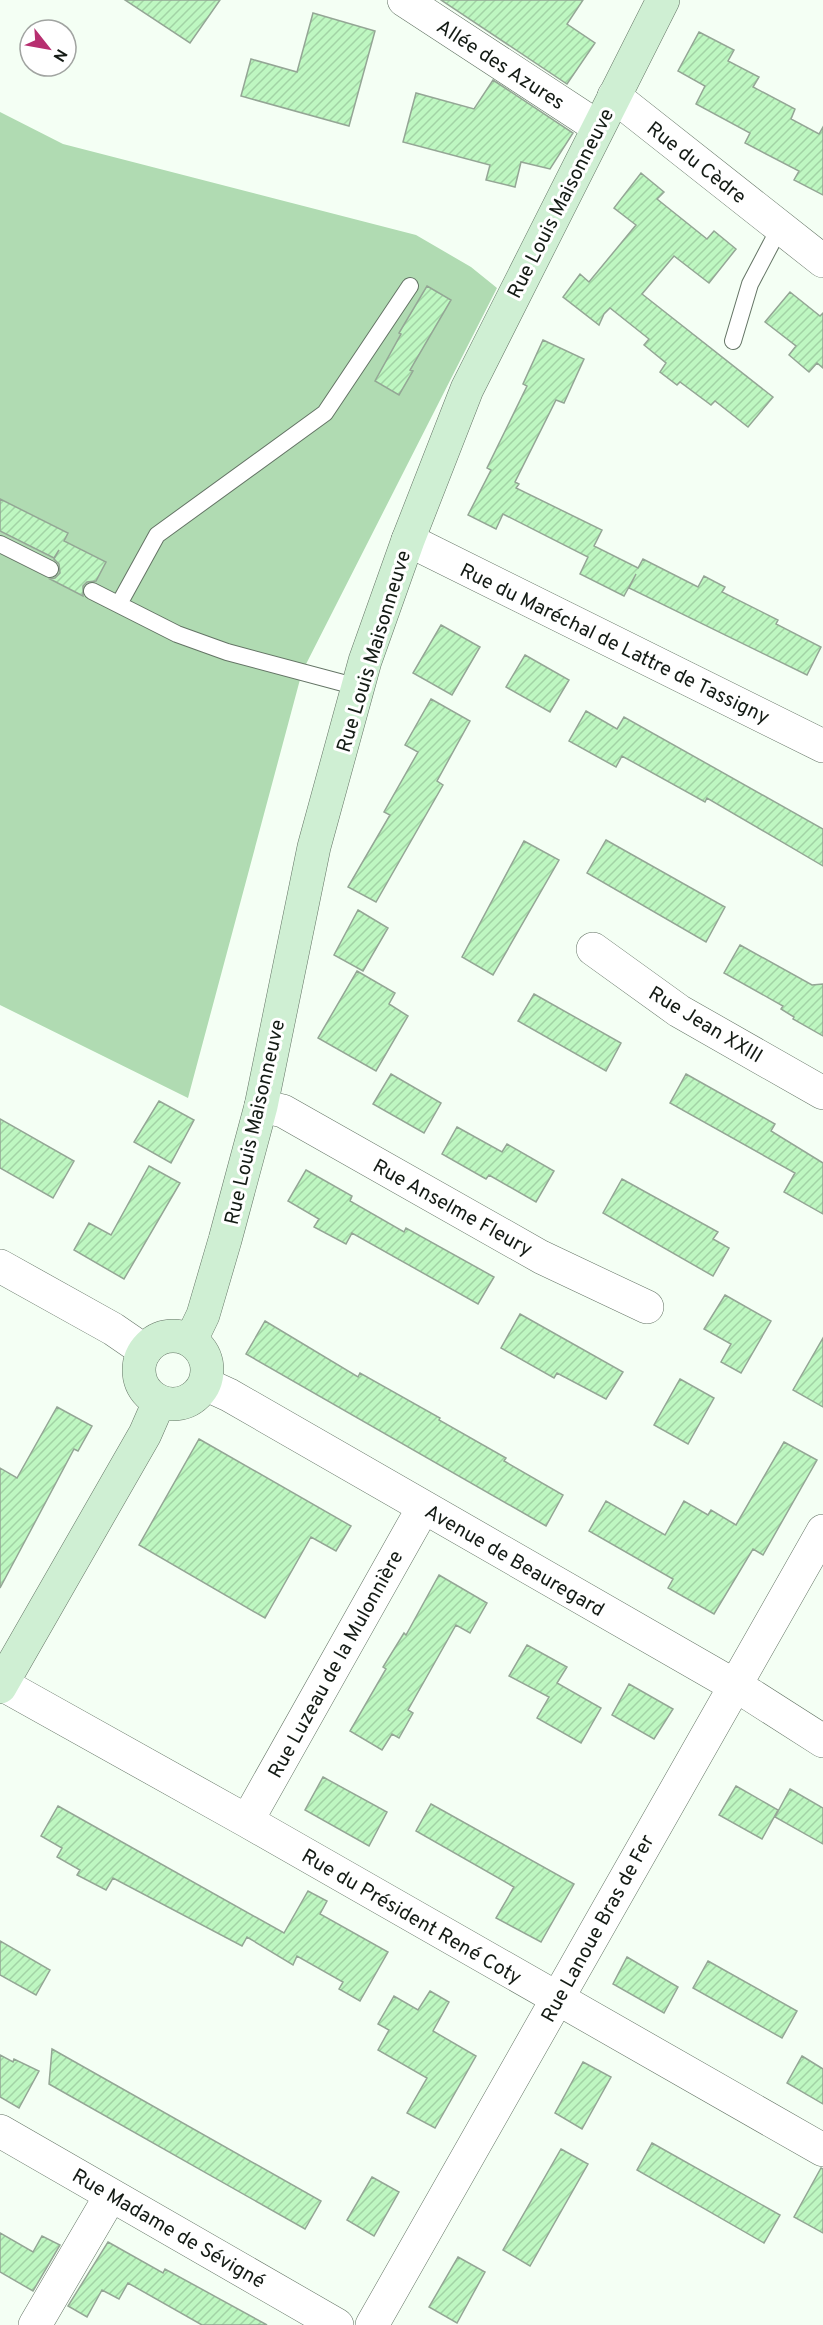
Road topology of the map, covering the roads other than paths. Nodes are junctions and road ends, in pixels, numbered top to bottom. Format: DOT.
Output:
graph roads {
  1 [pos="404,0"];
  2 [pos="663,0"];
  3 [pos="614,96"];
  4 [pos="598,127"];
  5 [pos="780,227"];
  6 [pos="823,261"];
  7 [pos="410,286"];
  8 [pos="733,341"];
  9 [pos="408,540"];
  10 [pos="0,544"];
  11 [pos="50,569"];
  12 [pos="92,591"];
  13 [pos="119,604"];
  14 [pos="358,687"];
  15 [pos="823,746"];
  16 [pos="593,950"];
  17 [pos="823,1093"];
  18 [pos="261,1106"];
  19 [pos="0,1266"];
  20 [pos="647,1307"];
  21 [pos="191,1340"];
  22 [pos="145,1351"];
  23 [pos="205,1384"];
  24 [pos="159,1402"];
  25 [pos="423,1508"];
  26 [pos="823,1531"];
  27 [pos="1,1685"];
  28 [pos="734,1685"];
  29 [pos="823,1741"];
  30 [pos="247,1821"];
  31 [pos="558,1999"];
  32 [pos="0,2131"];
  33 [pos="823,2150"];
  34 [pos="111,2195"];
  35 [pos="35,2325"];
  36 [pos="337,2325"];
  37 [pos="372,2325"];
  1 -- 4 [label="street, Allée des Azures"];
  2 -- 3 [label="street, Rue Louis Maisonneuve"];
  3 -- 4 [label="street, Rue Louis Maisonneuve"];
  3 -- 5 [label="street, Rue du Cèdre"];
  4 -- 9 [label="street, Rue Louis Maisonneuve"];
  5 -- 6 [label="street, Rue du Cèdre"];
  5 -- 8 [label="lane"];
  7 -- 13 [label="lane"];
  9 -- 14 [label="street, Rue Louis Maisonneuve"];
  9 -- 15 [label="street, Rue du Maréchal de Lattre de Tassigny"];
  10 -- 11 [label="lane"];
  12 -- 13 [label="lane"];
  13 -- 14 [label="lane"];
  14 -- 18 [label="street, Rue Louis Maisonneuve"];
  16 -- 17 [label="street, Rue Jean XXIII"];
  18 -- 20 [label="street, Rue Anselme Fleury"];
  18 -- 21 [label="street, Rue Louis Maisonneuve"];
  19 -- 22 [label="street"];
  21 -- 22 [label="street"];
  21 -- 23 [label="street"];
  22 -- 24 [label="street"];
  23 -- 24 [label="street"];
  23 -- 25 [label="street, Avenue de Beauregard"];
  24 -- 27 [label="street"];
  25 -- 28 [label="street, Avenue de Beauregard"];
  25 -- 30 [label="street, Rue Luzeau de la Mulonnière"];
  26 -- 28 [label="street, Rue Lanoue Bras de Fer"];
  27 -- 30 [label="street, Rue du Président René Coty"];
  28 -- 29 [label="street, Avenue de Beauregard"];
  28 -- 31 [label="street, Rue Lanoue Bras de Fer"];
  30 -- 31 [label="street, Rue du Président René Coty"];
  31 -- 33 [label="street, Rue du Président René Coty"];
  31 -- 37 [label="street, Rue Lanoue Bras de Fer"];
  32 -- 34 [label="street, Rue Madame de Sévigné"];
  34 -- 35 [label="street"];
  34 -- 36 [label="street, Rue Madame de Sévigné"];
}
